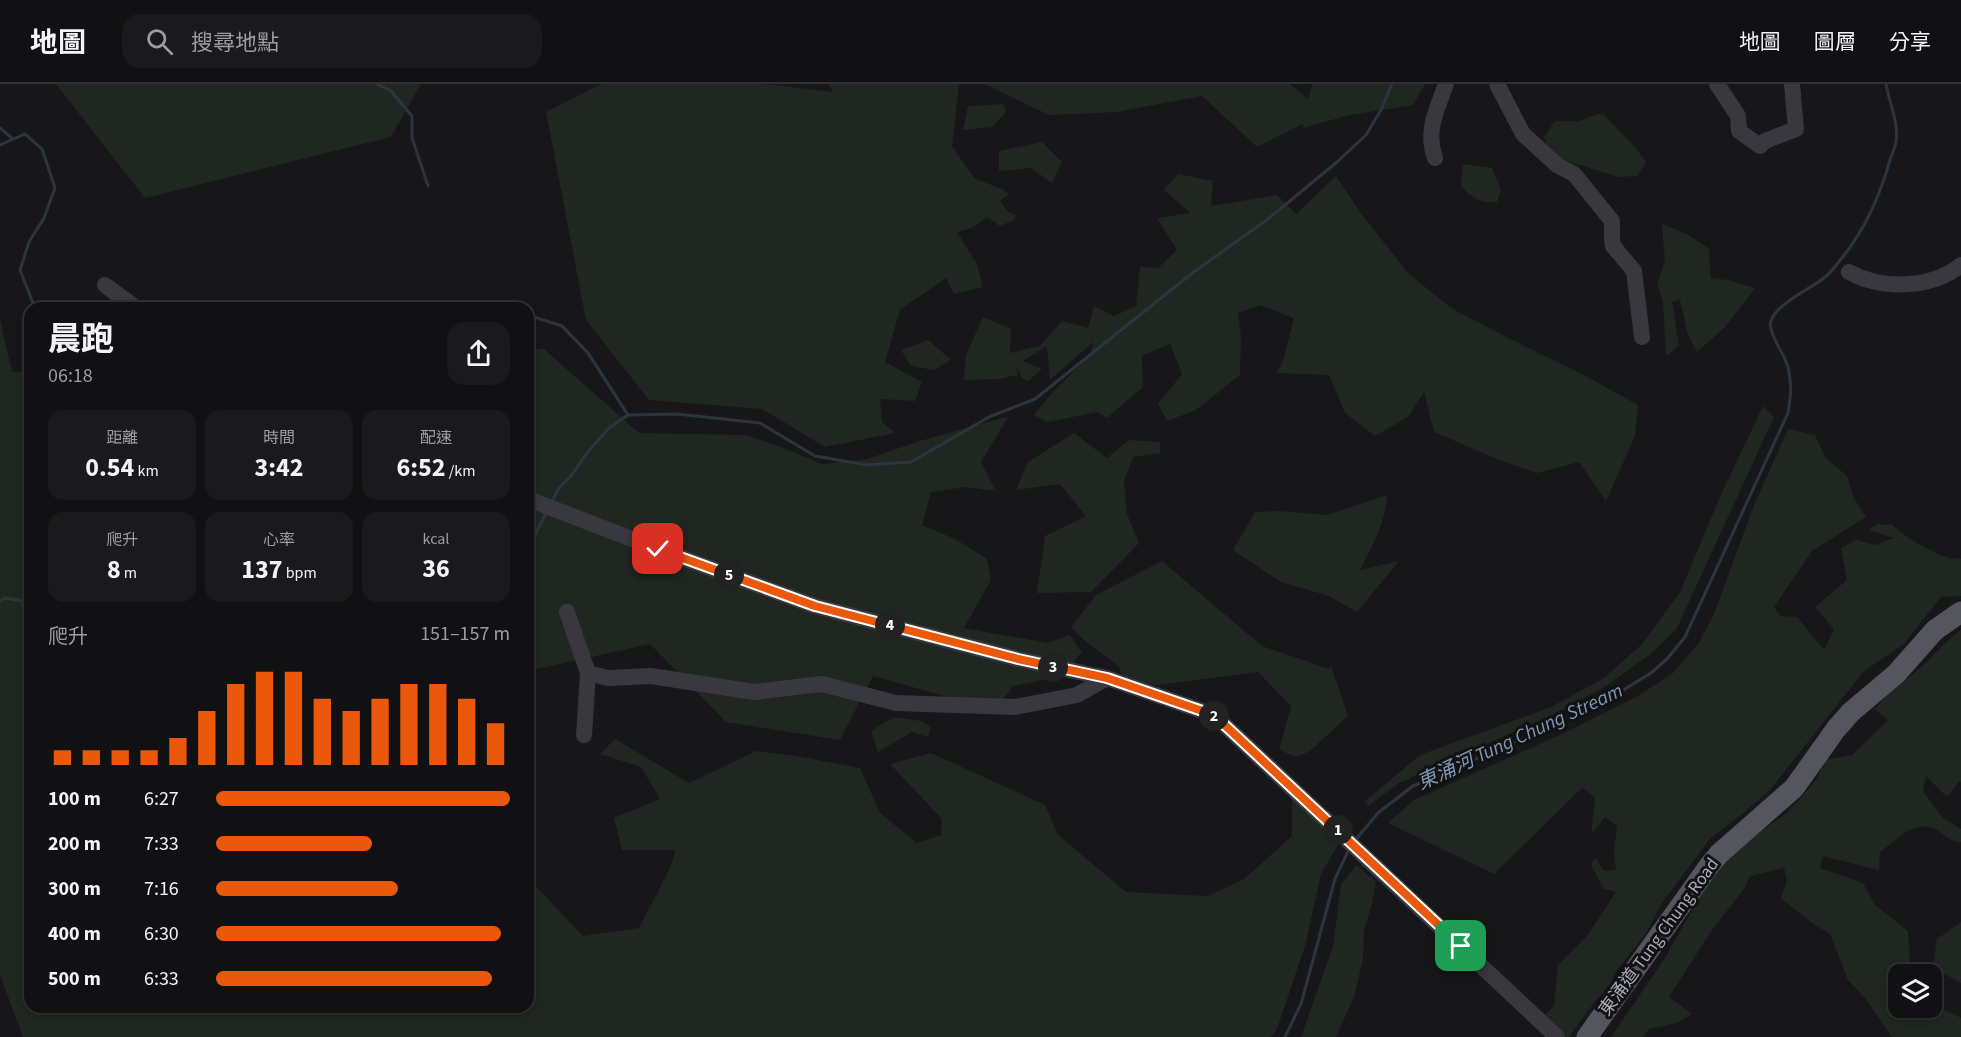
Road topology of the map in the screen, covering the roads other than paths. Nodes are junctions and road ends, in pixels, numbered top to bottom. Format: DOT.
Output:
graph roads {
  1 [pos="1446,84"];
  2 [pos="1497,84"];
  3 [pos="1717,84"];
  4 [pos="1792,84"];
  5 [pos="1435,158"];
  6 [pos="1961,266"];
  7 [pos="1849,272"];
  8 [pos="105,285"];
  9 [pos="128,302"];
  10 [pos="1642,337"];
  11 [pos="534,501"];
  12 [pos="567,612"];
  13 [pos="1961,612"];
  14 [pos="588,673"];
  15 [pos="1107,678"];
  16 [pos="584,735"];
  17 [pos="1557,1037"];
  18 [pos="1587,1037"];
  1 -- 5 [label="street"];
  2 -- 10 [label="street"];
  3 -- 4 [label="street"];
  6 -- 7 [label="street"];
  8 -- 9 [label="street"];
  11 -- 15 [label="street"];
  12 -- 14 [label="street"];
  13 -- 18 [label="main road, 東涌道 Tung Chung Road"];
  14 -- 15 [label="street"];
  14 -- 16 [label="street"];
  15 -- 17 [label="street"];
}
